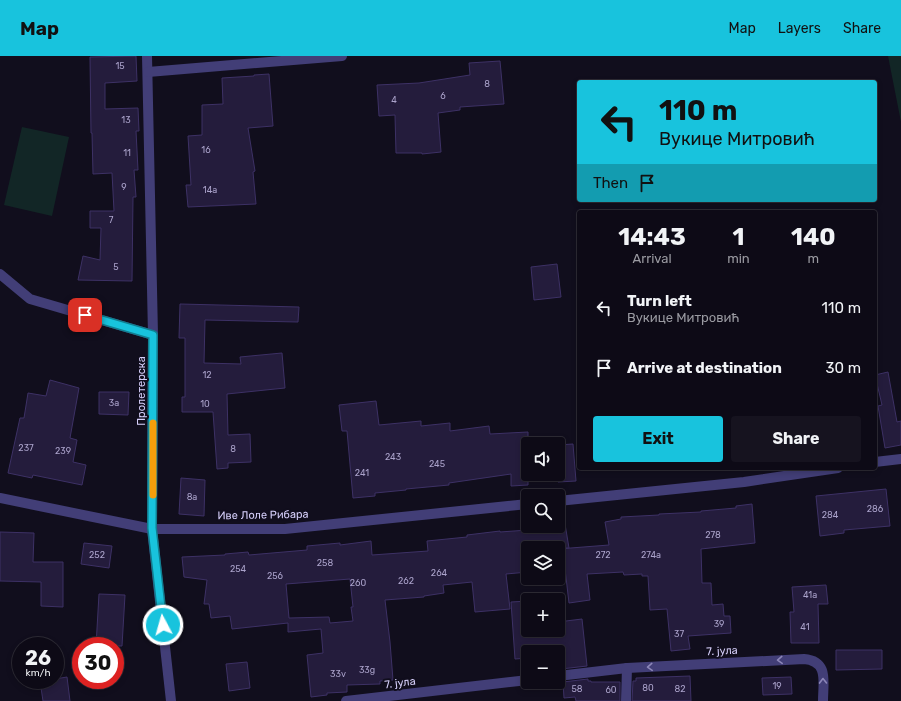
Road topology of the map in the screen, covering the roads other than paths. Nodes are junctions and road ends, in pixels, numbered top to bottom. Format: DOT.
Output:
graph roads {
  1 [pos="147,56"];
  2 [pos="342,56"];
  3 [pos="148,72"];
  4 [pos="0,274"];
  5 [pos="153,335"];
  6 [pos="901,459"];
  7 [pos="877,462"];
  8 [pos="825,470"];
  9 [pos="0,498"];
  10 [pos="565,500"];
  11 [pos="521,505"];
  12 [pos="152,528"];
  13 [pos="627,668"];
  14 [pos="565,675"];
  15 [pos="521,681"];
  16 [pos="171,701"];
  17 [pos="346,701"];
  18 [pos="626,701"];
  19 [pos="823,701"];
  1 -- 3 [label="street, Пролетерска"];
  2 -- 3 [label="street"];
  3 -- 5 [label="street, Пролетерска"];
  4 -- 5 [label="street"];
  5 -- 12 [label="street, Пролетерска"];
  6 -- 7 [label="street"];
  8 -- 10 [label="street"];
  9 -- 12 [label="street, Иве Лоле Рибара"];
  11 -- 12 [label="street, Иве Лоле Рибара"];
  12 -- 16 [label="street, Пролетерска"];
  13 -- 14 [label="street, 7. јула"];
  13 -- 18 [label="street"];
  19 -- 13 [label="street, 7. јула, one-way"];
  15 -- 17 [label="street, 7. јула"];
}
